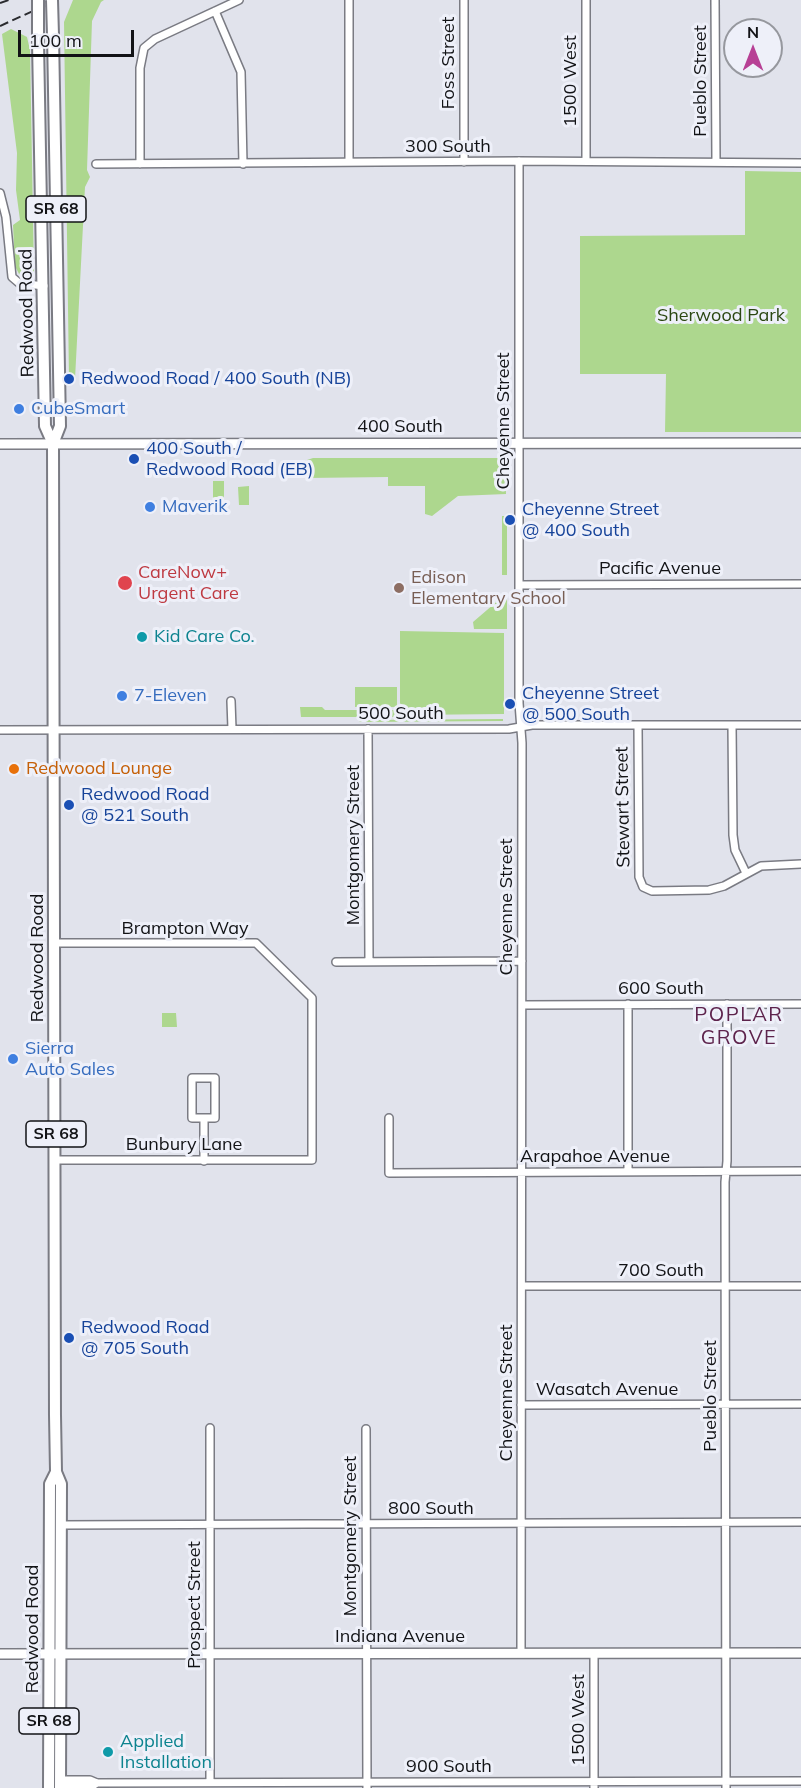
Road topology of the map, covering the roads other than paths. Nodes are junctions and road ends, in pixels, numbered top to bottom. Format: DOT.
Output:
graph roads {
  1 [pos="38,0"];
  2 [pos="52,0"];
  3 [pos="239,0"];
  4 [pos="349,0"];
  5 [pos="464,0"];
  6 [pos="586,0"];
  7 [pos="715,0"];
  8 [pos="215,11"];
  9 [pos="716,161"];
  10 [pos="349,162"];
  11 [pos="464,162"];
  12 [pos="519,162"];
  13 [pos="586,162"];
  14 [pos="801,162"];
  15 [pos="96,164"];
  16 [pos="140,164"];
  17 [pos="243,164"];
  18 [pos="0,193"];
  19 [pos="3,236"];
  20 [pos="44,286"];
  21 [pos="0,444"];
  22 [pos="53,444"];
  23 [pos="519,444"];
  24 [pos="801,444"];
  25 [pos="801,584"];
  26 [pos="519,585"];
  27 [pos="231,701"];
  28 [pos="638,725"];
  29 [pos="732,725"];
  30 [pos="801,725"];
  31 [pos="520,727"];
  32 [pos="53,729"];
  33 [pos="232,729"];
  34 [pos="369,729"];
  35 [pos="0,730"];
  36 [pos="801,864"];
  37 [pos="746,873"];
  38 [pos="54,943"];
  39 [pos="336,962"];
  40 [pos="369,962"];
  41 [pos="522,962"];
  42 [pos="628,1004"];
  43 [pos="727,1004"];
  44 [pos="801,1004"];
  45 [pos="522,1005"];
  46 [pos="204,1118"];
  47 [pos="389,1118"];
  48 [pos="56,1160"];
  49 [pos="312,1160"];
  50 [pos="204,1161"];
  51 [pos="726,1171"];
  52 [pos="801,1171"];
  53 [pos="522,1172"];
  54 [pos="628,1172"];
  55 [pos="522,1286"];
  56 [pos="725,1286"];
  57 [pos="801,1286"];
  58 [pos="801,1404"];
  59 [pos="521,1405"];
  60 [pos="726,1405"];
  61 [pos="210,1428"];
  62 [pos="366,1429"];
  63 [pos="56,1472"];
  64 [pos="726,1522"];
  65 [pos="801,1522"];
  66 [pos="521,1523"];
  67 [pos="210,1524"];
  68 [pos="366,1524"];
  69 [pos="61,1525"];
  70 [pos="366,1653"];
  71 [pos="521,1653"];
  72 [pos="594,1653"];
  73 [pos="726,1653"];
  74 [pos="801,1653"];
  75 [pos="0,1654"];
  76 [pos="49,1654"];
  77 [pos="62,1654"];
  78 [pos="210,1654"];
  79 [pos="801,1781"];
  80 [pos="210,1782"];
  81 [pos="60,1785"];
  82 [pos="367,1785"];
  83 [pos="594,1785"];
  84 [pos="726,1785"];
  85 [pos="49,1788"];
  1 -- 20 [label="main road, Redwood Road / SR 68, bridge"];
  2 -- 22 [label="main road, Redwood Road / SR 68, bridge"];
  3 -- 8 [label="street"];
  4 -- 10 [label="street"];
  5 -- 11 [label="street, Foss Street"];
  6 -- 13 [label="street, 1500 West"];
  7 -- 9 [label="street, Pueblo Street"];
  8 -- 16 [label="street"];
  8 -- 17 [label="street"];
  9 -- 13 [label="street, 300 South"];
  9 -- 14 [label="street, 300 South"];
  10 -- 11 [label="street, 300 South"];
  10 -- 17 [label="street, 300 South"];
  11 -- 12 [label="street, 300 South"];
  12 -- 13 [label="street, 300 South"];
  12 -- 23 [label="street, Cheyenne Street"];
  15 -- 16 [label="street, 300 South"];
  16 -- 17 [label="street, 300 South"];
  18 -- 19 [label="street"];
  19 -- 20 [label="street"];
  20 -- 22 [label="main road, Redwood Road / SR 68"];
  21 -- 22 [label="street, 400 South"];
  22 -- 23 [label="street, 400 South"];
  22 -- 32 [label="main road, Redwood Road / SR 68"];
  23 -- 24 [label="street, 400 South"];
  23 -- 26 [label="street, Cheyenne Street"];
  25 -- 26 [label="street, Pacific Avenue"];
  26 -- 31 [label="street, Cheyenne Street"];
  27 -- 33 [label="street"];
  28 -- 29 [label="street, 500 South"];
  28 -- 31 [label="street, 500 South"];
  28 -- 37 [label="street, Stewart Street"];
  29 -- 30 [label="street, 500 South"];
  29 -- 37 [label="street"];
  31 -- 34 [label="street, 500 South"];
  31 -- 41 [label="street, Cheyenne Street"];
  32 -- 33 [label="street, 500 South"];
  32 -- 35 [label="street, 500 South"];
  32 -- 38 [label="main road, Redwood Road / SR 68"];
  33 -- 34 [label="street, 500 South"];
  34 -- 40 [label="street, Montgomery Street"];
  36 -- 37 [label="street"];
  38 -- 48 [label="main road, Redwood Road / SR 68"];
  38 -- 49 [label="street, Brampton Way"];
  39 -- 40 [label="street"];
  40 -- 41 [label="street"];
  41 -- 45 [label="street, Cheyenne Street"];
  42 -- 43 [label="street, 600 South"];
  42 -- 45 [label="street, 600 South"];
  42 -- 54 [label="street"];
  43 -- 44 [label="street, 600 South"];
  43 -- 51 [label="street, Pueblo Street"];
  45 -- 53 [label="street, Cheyenne Street"];
  46 -- 46 [label="street"];
  46 -- 50 [label="street"];
  47 -- 53 [label="street, Arapahoe Avenue"];
  48 -- 50 [label="street, Bunbury Lane"];
  48 -- 63 [label="main road, Redwood Road / SR 68"];
  49 -- 50 [label="street, Bunbury Lane"];
  51 -- 52 [label="street, Arapahoe Avenue"];
  51 -- 54 [label="street, Arapahoe Avenue"];
  51 -- 56 [label="street, Pueblo Street"];
  53 -- 54 [label="street, Arapahoe Avenue"];
  53 -- 55 [label="street, Cheyenne Street"];
  55 -- 56 [label="street, 700 South"];
  55 -- 59 [label="street, Cheyenne Street"];
  56 -- 57 [label="street, 700 South"];
  56 -- 60 [label="street, Pueblo Street"];
  58 -- 60 [label="street, Wasatch Avenue"];
  59 -- 60 [label="street, Wasatch Avenue"];
  59 -- 66 [label="street, Cheyenne Street"];
  60 -- 64 [label="street, Pueblo Street"];
  61 -- 67 [label="street, Prospect Street"];
  62 -- 68 [label="street, Montgomery Street"];
  63 -- 69 [label="main road, Redwood Road / SR 68"];
  63 -- 76 [label="main road, Redwood Road / SR 68"];
  64 -- 65 [label="street, 800 South"];
  64 -- 66 [label="street, 800 South"];
  64 -- 73 [label="street, Pueblo Street"];
  66 -- 68 [label="street, 800 South"];
  66 -- 71 [label="street, Cheyenne Street"];
  67 -- 68 [label="street, 800 South"];
  67 -- 69 [label="street, 800 South"];
  67 -- 78 [label="street, Prospect Street"];
  68 -- 70 [label="street, Montgomery Street"];
  69 -- 77 [label="main road, Redwood Road / SR 68"];
  70 -- 71 [label="street, Indiana Avenue"];
  70 -- 78 [label="street, Indiana Avenue"];
  70 -- 82 [label="street, Montgomery Street"];
  71 -- 72 [label="street, Indiana Avenue"];
  72 -- 73 [label="street, Indiana Avenue"];
  72 -- 83 [label="street, 1500 West"];
  73 -- 74 [label="street, Indiana Avenue"];
  73 -- 84 [label="street, Pueblo Street"];
  75 -- 76 [label="street, Indiana Avenue"];
  76 -- 77 [label="street, Indiana Avenue"];
  76 -- 85 [label="main road, Redwood Road / SR 68"];
  77 -- 78 [label="street, Indiana Avenue"];
  77 -- 81 [label="main road, Redwood Road / SR 68"];
  78 -- 80 [label="street, Prospect Street"];
  79 -- 84 [label="street, 900 South"];
  80 -- 81 [label="street, 900 South"];
  80 -- 82 [label="street, 900 South"];
  82 -- 83 [label="street, 900 South"];
  83 -- 84 [label="street, 900 South"];
}
